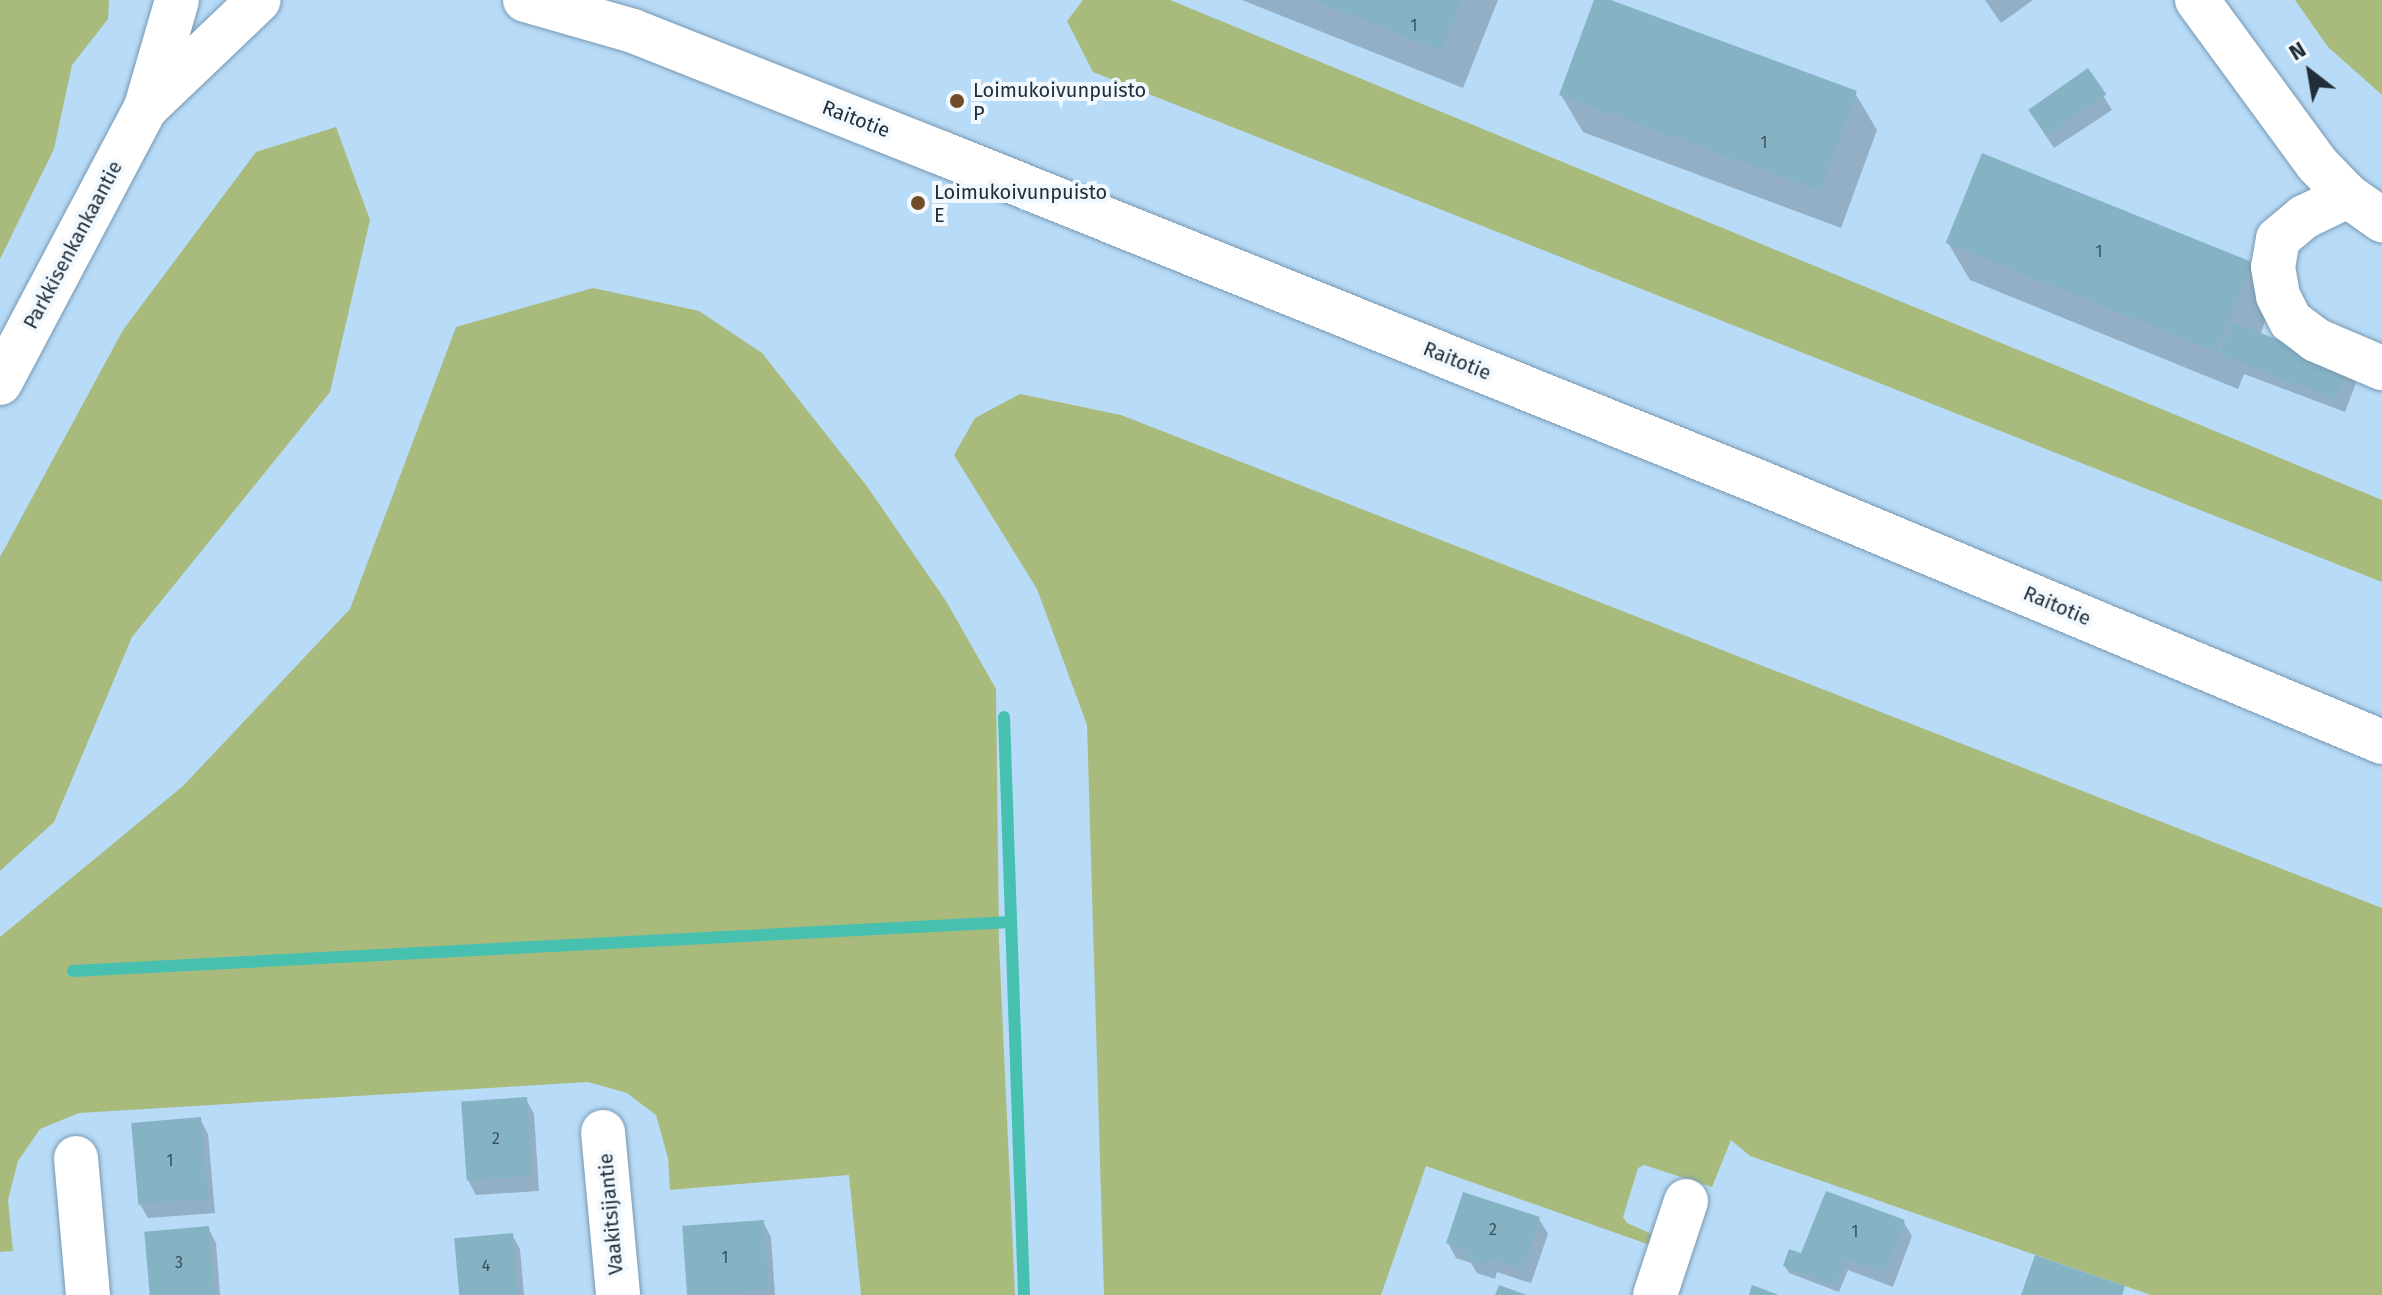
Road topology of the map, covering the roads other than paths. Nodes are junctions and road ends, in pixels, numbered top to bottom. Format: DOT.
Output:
graph roads {
  1 [pos="177,0"];
  2 [pos="259,0"];
  3 [pos="525,0"];
  4 [pos="2197,0"];
  5 [pos="146,107"];
  6 [pos="2365,208"];
  7 [pos="2382,368"];
  8 [pos="0,383"];
  9 [pos="2382,742"];
  10 [pos="603,1132"];
  11 [pos="76,1158"];
  12 [pos="1686,1201"];
  13 [pos="88,1295"];
  14 [pos="618,1295"];
  15 [pos="1655,1295"];
  1 -- 5 [label="main road, Parkkisenkankaantie"];
  2 -- 5 [label="main road, Parkkisenkankaantie"];
  3 -- 9 [label="main road, Raitotie"];
  4 -- 6 [label="main road"];
  5 -- 8 [label="main road, Parkkisenkankaantie"];
  6 -- 7 [label="main road"];
  10 -- 14 [label="main road, Vaakitsijantie"];
  11 -- 13 [label="main road"];
  12 -- 15 [label="main road"];
}
